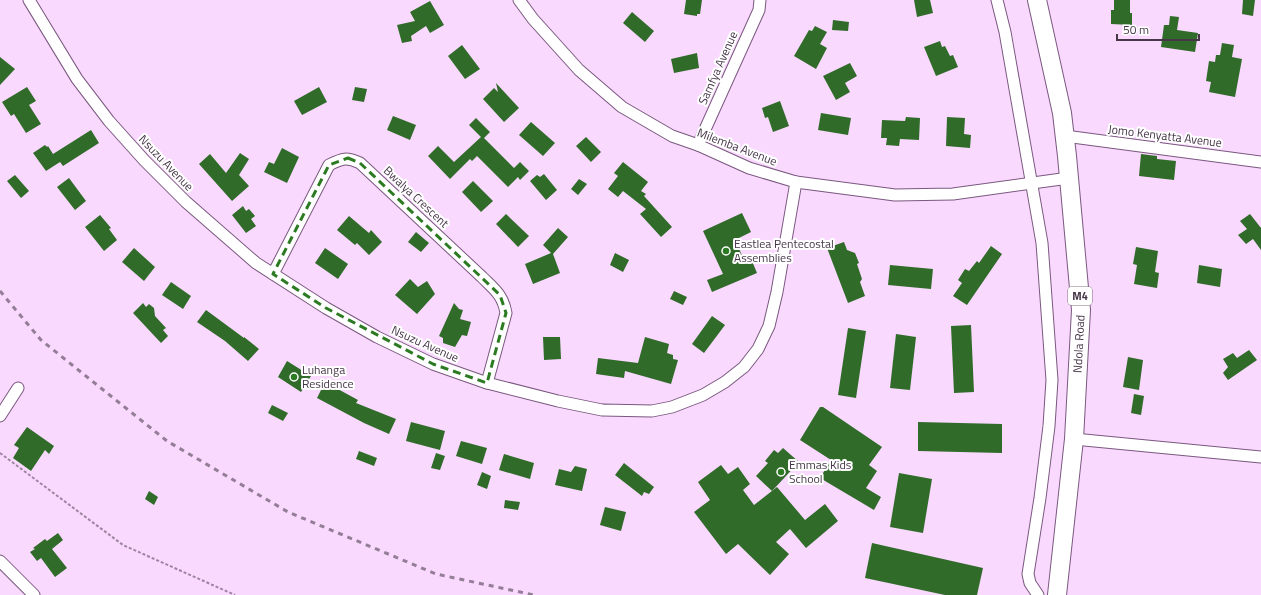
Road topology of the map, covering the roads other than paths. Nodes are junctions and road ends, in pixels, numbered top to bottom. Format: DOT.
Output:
graph roads {
  1 [pos="29,0"];
  2 [pos="520,0"];
  3 [pos="760,0"];
  4 [pos="997,0"];
  5 [pos="1037,0"];
  6 [pos="1065,136"];
  7 [pos="698,145"];
  8 [pos="1261,162"];
  9 [pos="1069,178"];
  10 [pos="796,182"];
  11 [pos="1032,183"];
  12 [pos="273,274"];
  13 [pos="487,382"];
  14 [pos="18,388"];
  15 [pos="0,416"];
  16 [pos="1074,438"];
  17 [pos="1261,457"];
  18 [pos="0,561"];
  19 [pos="34,595"];
  20 [pos="1038,595"];
  21 [pos="1057,595"];
  1 -- 12 [label="street, Nsuzu Avenue"];
  2 -- 7 [label="street, Milemba Avenue"];
  3 -- 7 [label="street, Samfya Avenue"];
  4 -- 11 [label="street"];
  5 -- 6 [label="main road, Ndola Road / M4"];
  6 -- 8 [label="street, Jomo Kenyatta Avenue"];
  6 -- 9 [label="main road, Ndola Road / M4"];
  7 -- 10 [label="street, Milemba Avenue"];
  9 -- 11 [label="street, Milemba Avenue"];
  9 -- 16 [label="main road, Ndola Road / M4"];
  10 -- 11 [label="street, Milemba Avenue"];
  10 -- 13 [label="street, Nsuzu Avenue"];
  11 -- 20 [label="street"];
  12 -- 13 [label="street, Nsuzu Avenue"];
  12 -- 13 [label="street, Bwalya Crescent"];
  14 -- 15 [label="street"];
  16 -- 17 [label="street"];
  16 -- 21 [label="main road, Ndola Road / M4"];
  18 -- 19 [label="street"];
}
